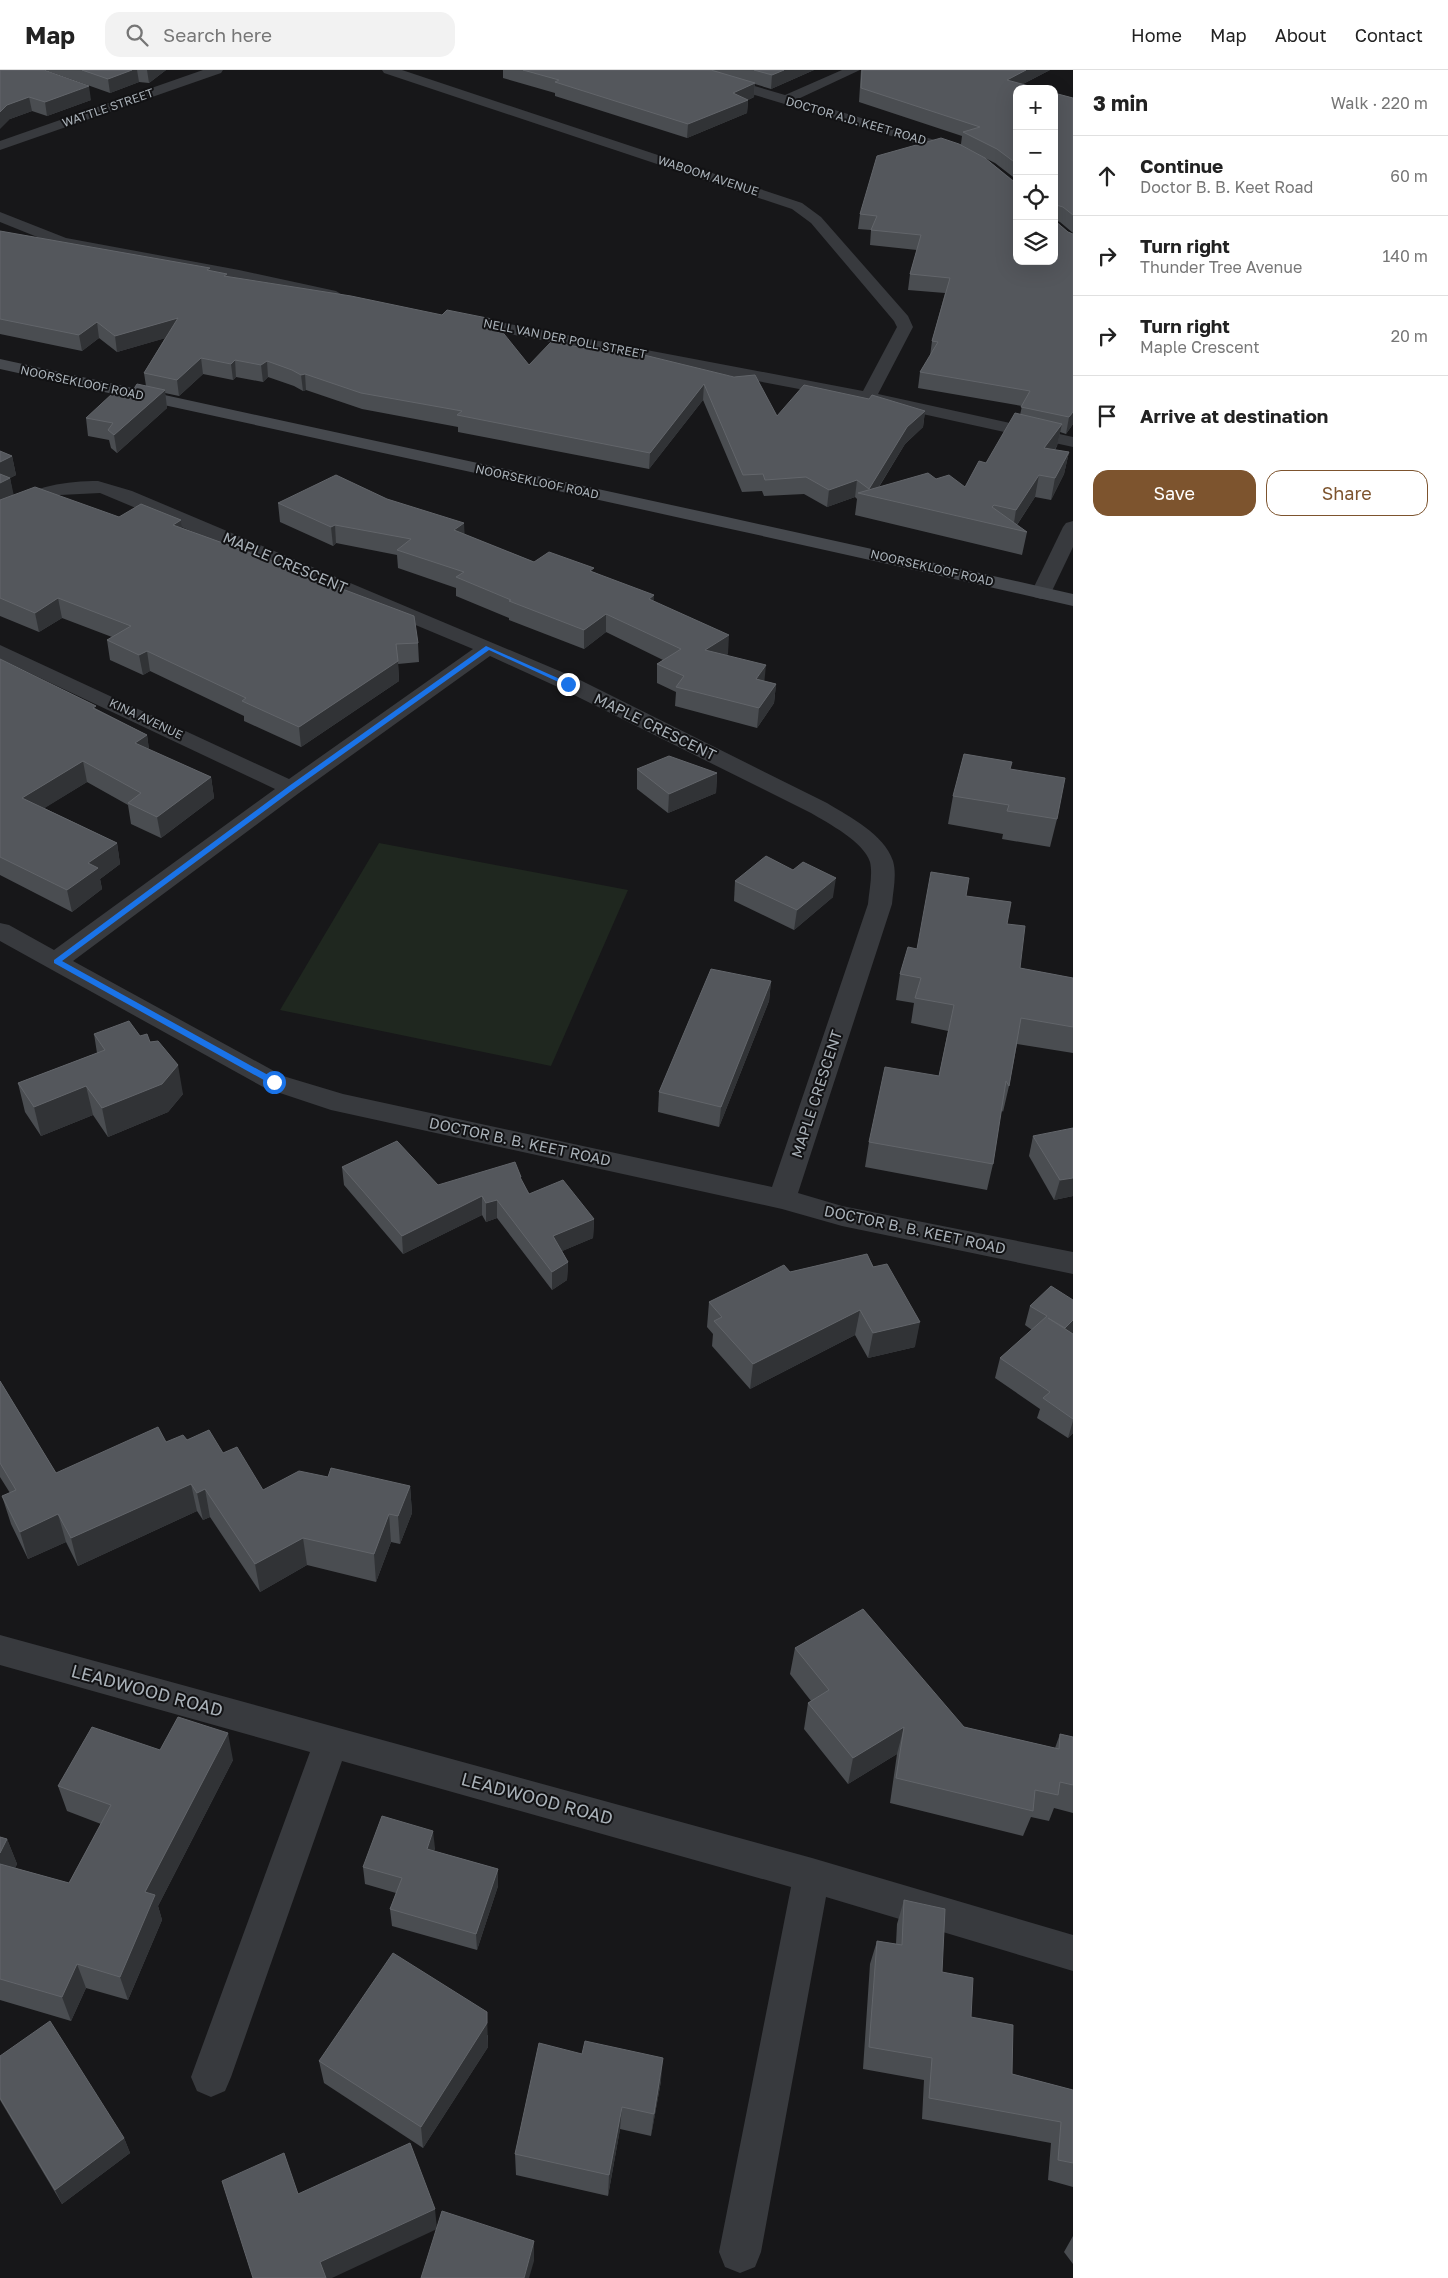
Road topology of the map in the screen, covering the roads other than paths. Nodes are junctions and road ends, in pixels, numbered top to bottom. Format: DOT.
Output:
graph roads {
  1 [pos="216,70"];
  2 [pos="390,70"];
  3 [pos="686,70"];
  4 [pos="853,70"];
  5 [pos="104,97"];
  6 [pos="785,100"];
  7 [pos="122,104"];
  8 [pos="0,146"];
  9 [pos="1013,188"];
  10 [pos="0,216"];
  11 [pos="349,298"];
  12 [pos="447,317"];
  13 [pos="0,364"];
  14 [pos="868,397"];
  15 [pos="1073,442"];
  16 [pos="0,513"];
  17 [pos="1073,527"];
  18 [pos="1040,593"];
  19 [pos="1073,600"];
  20 [pos="488,648"];
  21 [pos="0,651"];
  22 [pos="291,788"];
  23 [pos="0,931"];
  24 [pos="56,961"];
  25 [pos="782,1199"];
  26 [pos="1073,1263"];
  27 [pos="0,1650"];
  28 [pos="331,1741"];
  29 [pos="812,1875"];
  30 [pos="1073,1953"];
  31 [pos="211,2077"];
  32 [pos="740,2252"];
  1 -- 7 [label="street, WATTLE STREET"];
  2 -- 14 [label="street, WABOOM AVENUE"];
  3 -- 6 [label="street, DOCTOR A.D. KEET ROAD"];
  4 -- 6 [label="street"];
  5 -- 7 [label="street"];
  6 -- 9 [label="street, DOCTOR A.D. KEET ROAD"];
  7 -- 8 [label="street, WATTLE STREET"];
  10 -- 11 [label="street"];
  12 -- 14 [label="street, NELL VAN DER POLL STREET"];
  13 -- 18 [label="street, NOORSEKLOOF ROAD"];
  14 -- 15 [label="street, NELL VAN DER POLL STREET"];
  16 -- 20 [label="street, MAPLE CRESCENT"];
  17 -- 18 [label="street"];
  18 -- 19 [label="street, NOORSEKLOOF ROAD"];
  20 -- 22 [label="street"];
  20 -- 25 [label="street, MAPLE CRESCENT"];
  21 -- 22 [label="street, KINA AVENUE"];
  22 -- 24 [label="street"];
  23 -- 24 [label="street, DOCTOR B. B. KEET ROAD"];
  24 -- 25 [label="street, DOCTOR B. B. KEET ROAD"];
  25 -- 26 [label="street, DOCTOR B. B. KEET ROAD"];
  27 -- 28 [label="street, LEADWOOD ROAD"];
  28 -- 29 [label="street, LEADWOOD ROAD"];
  28 -- 31 [label="street"];
  29 -- 30 [label="street, LEADWOOD ROAD"];
  29 -- 32 [label="street"];
}
